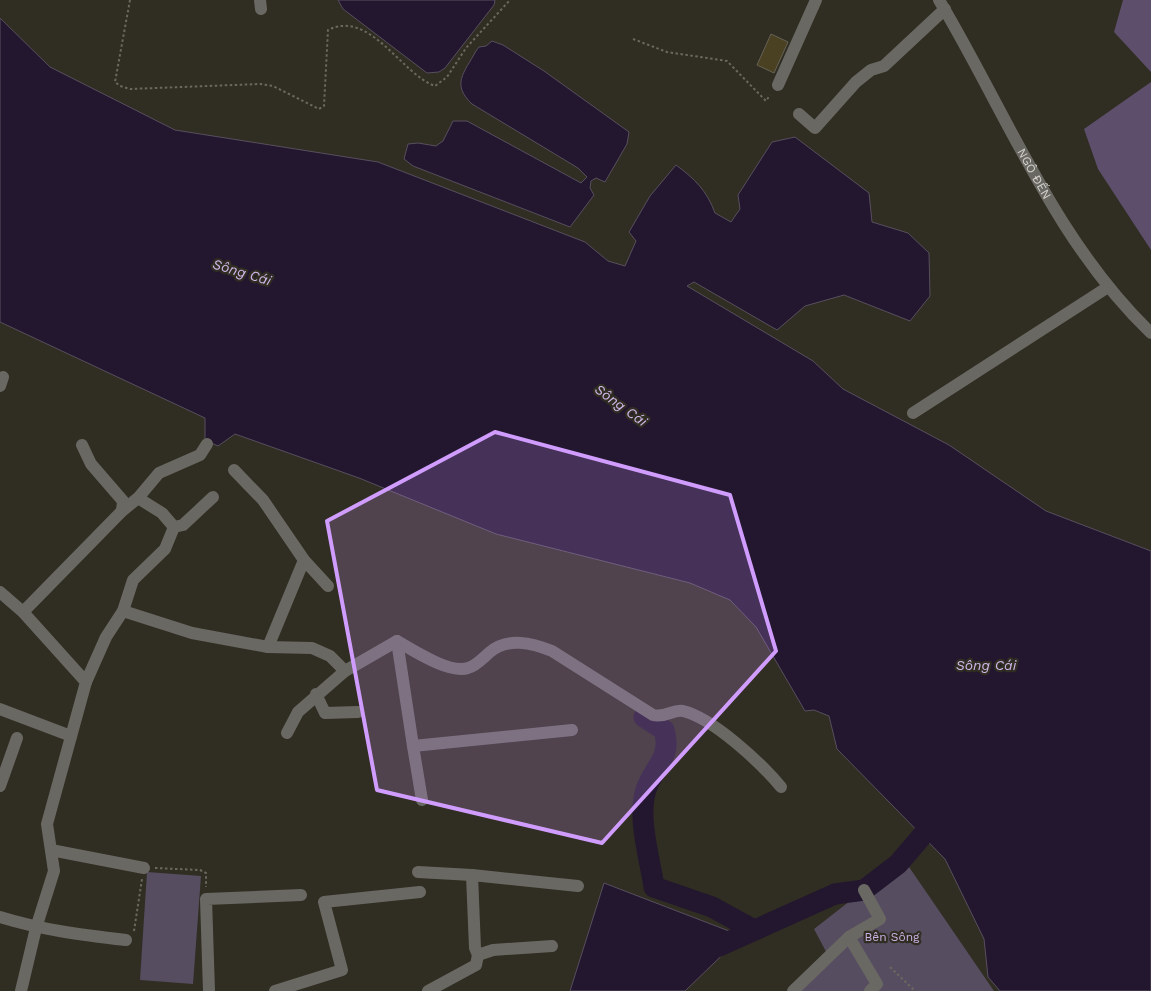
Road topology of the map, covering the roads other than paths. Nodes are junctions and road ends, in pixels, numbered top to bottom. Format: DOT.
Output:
graph roads {
  1 [pos="816,0"];
  2 [pos="942,5"];
  3 [pos="778,84"];
  4 [pos="798,114"];
  5 [pos="1108,287"];
  6 [pos="1151,333"];
  7 [pos="913,413"];
  8 [pos="207,444"];
  9 [pos="82,445"];
  10 [pos="234,470"];
  11 [pos="213,497"];
  12 [pos="138,498"];
  13 [pos="122,511"];
  14 [pos="174,527"];
  15 [pos="304,560"];
  16 [pos="328,586"];
  17 [pos="0,592"];
  18 [pos="122,611"];
  19 [pos="23,612"];
  20 [pos="397,641"];
  21 [pos="268,647"];
  22 [pos="344,671"];
  23 [pos="86,682"];
  24 [pos="316,694"];
  25 [pos="0,709"];
  26 [pos="358,712"];
  27 [pos="572,730"];
  28 [pos="287,733"];
  29 [pos="71,736"];
  30 [pos="17,738"];
  31 [pos="414,746"];
  32 [pos="0,786"];
  33 [pos="781,787"];
  34 [pos="422,800"];
  35 [pos="51,850"];
  36 [pos="144,868"];
  37 [pos="418,872"];
  38 [pos="472,875"];
  39 [pos="578,886"];
  40 [pos="864,890"];
  41 [pos="420,892"];
  42 [pos="301,895"];
  43 [pos="0,917"];
  44 [pos="36,928"];
  45 [pos="848,936"];
  46 [pos="126,940"];
  47 [pos="552,946"];
  48 [pos="478,955"];
  49 [pos="21,991"];
  50 [pos="209,991"];
  51 [pos="276,991"];
  52 [pos="428,991"];
  53 [pos="794,991"];
  54 [pos="870,991"];
  1 -- 3 [label="street"];
  2 -- 4 [label="street"];
  2 -- 5 [label="street, NGÔ ĐẾN"];
  5 -- 6 [label="street, NGÔ ĐẾN"];
  5 -- 7 [label="street"];
  8 -- 12 [label="street"];
  9 -- 13 [label="street"];
  10 -- 15 [label="street"];
  11 -- 14 [label="street"];
  12 -- 13 [label="street"];
  12 -- 14 [label="street"];
  13 -- 19 [label="street"];
  14 -- 18 [label="street"];
  15 -- 16 [label="street"];
  15 -- 21 [label="street"];
  17 -- 19 [label="street"];
  18 -- 21 [label="street"];
  18 -- 23 [label="street"];
  19 -- 23 [label="street"];
  20 -- 22 [label="street"];
  20 -- 31 [label="street"];
  20 -- 33 [label="street"];
  21 -- 22 [label="street"];
  22 -- 24 [label="street"];
  23 -- 29 [label="street"];
  24 -- 26 [label="street"];
  24 -- 28 [label="street"];
  25 -- 29 [label="street"];
  27 -- 31 [label="street"];
  29 -- 35 [label="street"];
  30 -- 32 [label="street"];
  31 -- 34 [label="street"];
  35 -- 36 [label="street"];
  35 -- 44 [label="street"];
  37 -- 38 [label="street"];
  38 -- 39 [label="street"];
  38 -- 48 [label="street"];
  40 -- 45 [label="street"];
  41 -- 51 [label="street"];
  42 -- 50 [label="street"];
  43 -- 44 [label="street"];
  44 -- 46 [label="street"];
  44 -- 49 [label="street"];
  45 -- 53 [label="street"];
  45 -- 54 [label="street"];
  47 -- 48 [label="street"];
  48 -- 52 [label="street"];
}
